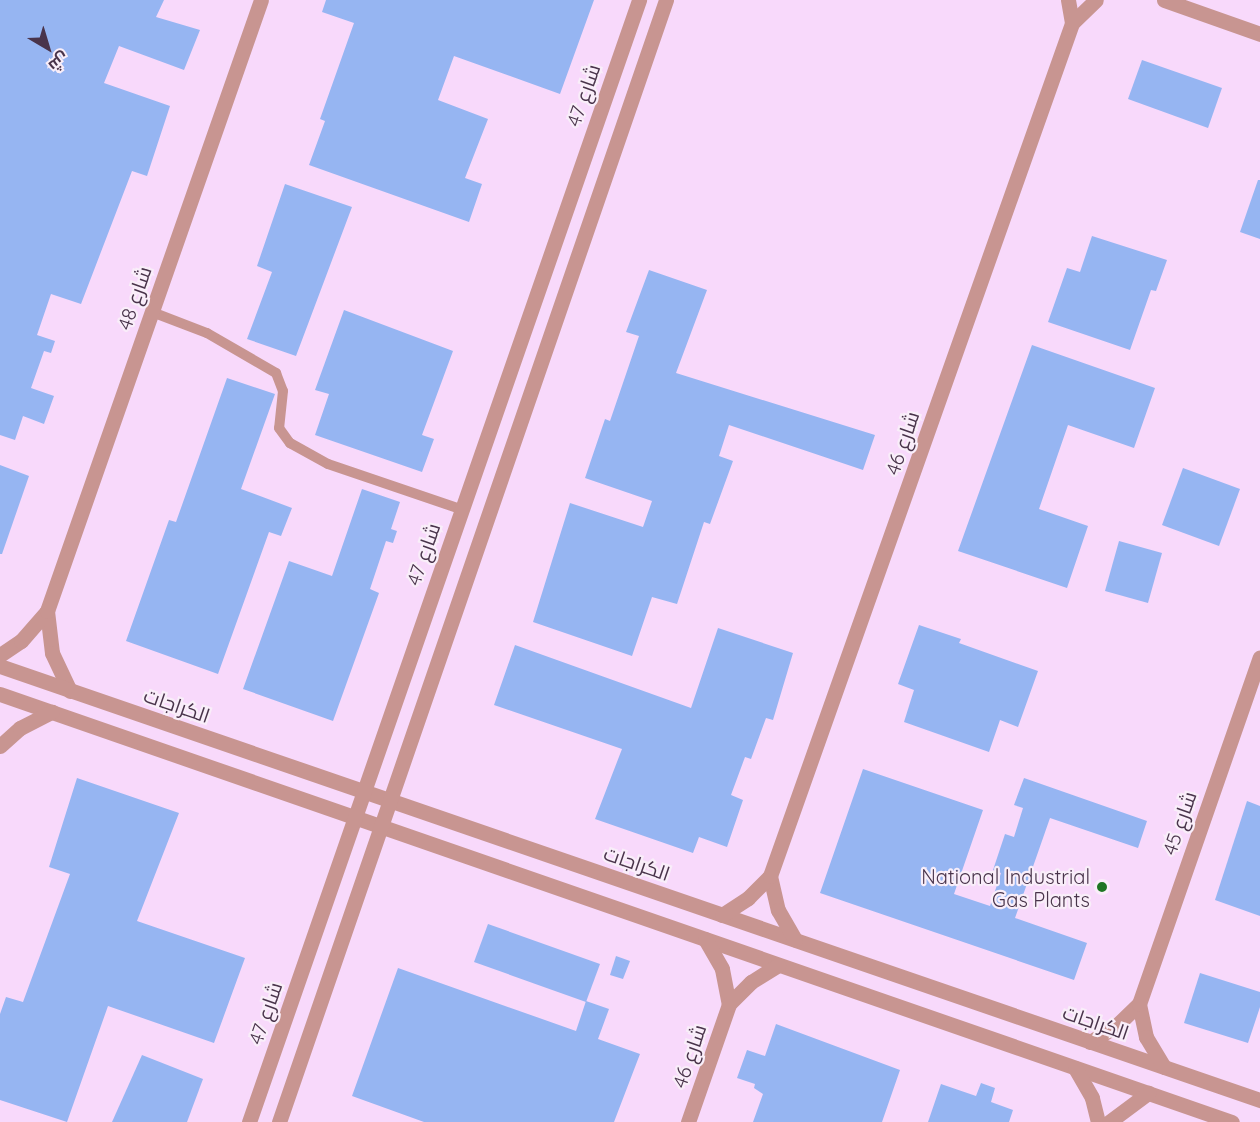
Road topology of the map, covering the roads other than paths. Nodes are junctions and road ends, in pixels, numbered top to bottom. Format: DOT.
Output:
graph roads {
  1 [pos="261,0"];
  2 [pos="639,0"];
  3 [pos="666,0"];
  4 [pos="1068,0"];
  5 [pos="1096,0"];
  6 [pos="1164,0"];
  7 [pos="1072,23"];
  8 [pos="1260,34"];
  9 [pos="152,312"];
  10 [pos="460,509"];
  11 [pos="47,611"];
  12 [pos="0,655"];
  13 [pos="1260,657"];
  14 [pos="0,666"];
  15 [pos="70,691"];
  16 [pos="0,694"];
  17 [pos="52,712"];
  18 [pos="0,746"];
  19 [pos="364,792"];
  20 [pos="390,801"];
  21 [pos="355,818"];
  22 [pos="380,827"];
  23 [pos="770,876"];
  24 [pos="722,915"];
  25 [pos="705,939"];
  26 [pos="795,940"];
  27 [pos="778,965"];
  28 [pos="729,1004"];
  29 [pos="1138,1004"];
  30 [pos="1090,1042"];
  31 [pos="1164,1067"];
  32 [pos="1075,1068"];
  33 [pos="1149,1093"];
  34 [pos="1260,1100"];
  35 [pos="249,1122"];
  36 [pos="279,1122"];
  37 [pos="688,1122"];
  38 [pos="1098,1122"];
  39 [pos="1108,1122"];
  40 [pos="1232,1122"];
  1 -- 9 [label="street, شارع 48"];
  2 -- 10 [label="street, شارع 47"];
  3 -- 20 [label="street"];
  4 -- 7 [label="street, شارع 46"];
  5 -- 7 [label="street, شارع 46"];
  6 -- 8 [label="street"];
  7 -- 23 [label="street, شارع 46"];
  9 -- 10 [label="lane"];
  9 -- 11 [label="street, شارع 48"];
  10 -- 19 [label="street, شارع 47"];
  11 -- 12 [label="street, شارع 48"];
  11 -- 15 [label="street, شارع 48"];
  13 -- 29 [label="street, شارع 45"];
  14 -- 15 [label="street, الكراجات"];
  15 -- 19 [label="street, الكراجات"];
  16 -- 17 [label="street"];
  17 -- 18 [label="street"];
  17 -- 21 [label="street"];
  19 -- 20 [label="street, الكراجات"];
  19 -- 21 [label="street, شارع 47"];
  20 -- 22 [label="street"];
  20 -- 24 [label="street, الكراجات"];
  21 -- 22 [label="street"];
  21 -- 35 [label="street, شارع 47"];
  22 -- 25 [label="street"];
  22 -- 36 [label="street"];
  23 -- 24 [label="street, شارع 46"];
  23 -- 26 [label="street"];
  24 -- 26 [label="street, الكراجات"];
  25 -- 27 [label="street"];
  25 -- 28 [label="street"];
  26 -- 30 [label="street, الكراجات"];
  27 -- 28 [label="street, شارع 46"];
  27 -- 32 [label="street"];
  28 -- 37 [label="street, شارع 46"];
  29 -- 30 [label="street, شارع 45"];
  29 -- 31 [label="street"];
  30 -- 31 [label="street, الكراجات"];
  31 -- 34 [label="street, الكراجات"];
  32 -- 33 [label="street"];
  32 -- 38 [label="street"];
  33 -- 39 [label="street"];
  33 -- 40 [label="street"];
}
